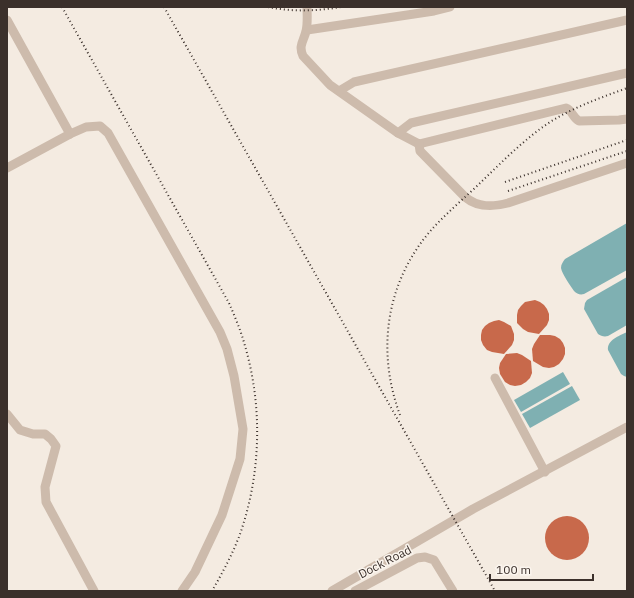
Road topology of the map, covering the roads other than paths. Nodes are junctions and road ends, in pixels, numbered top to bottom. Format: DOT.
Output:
graph roads {
  1 [pos="307,7"];
  2 [pos="450,7"];
  3 [pos="7,20"];
  4 [pos="627,20"];
  5 [pos="307,30"];
  6 [pos="627,73"];
  7 [pos="339,91"];
  8 [pos="627,119"];
  9 [pos="398,133"];
  10 [pos="70,134"];
  11 [pos="419,144"];
  12 [pos="627,163"];
  13 [pos="7,168"];
  14 [pos="495,378"];
  15 [pos="7,414"];
  16 [pos="627,427"];
  17 [pos="545,472"];
  18 [pos="94,591"];
  19 [pos="182,591"];
  20 [pos="332,591"];
  21 [pos="355,591"];
  22 [pos="453,591"];
  1 -- 5 [label="lane"];
  2 -- 5 [label="lane"];
  3 -- 10 [label="lane"];
  4 -- 7 [label="lane"];
  5 -- 7 [label="lane"];
  6 -- 9 [label="lane"];
  7 -- 9 [label="lane"];
  8 -- 11 [label="lane"];
  9 -- 11 [label="lane"];
  10 -- 13 [label="lane"];
  10 -- 19 [label="lane"];
  11 -- 12 [label="lane"];
  14 -- 17 [label="lane"];
  15 -- 18 [label="lane"];
  16 -- 17 [label="lane"];
  17 -- 20 [label="lane"];
  21 -- 22 [label="lane, Dock Road"];
}
